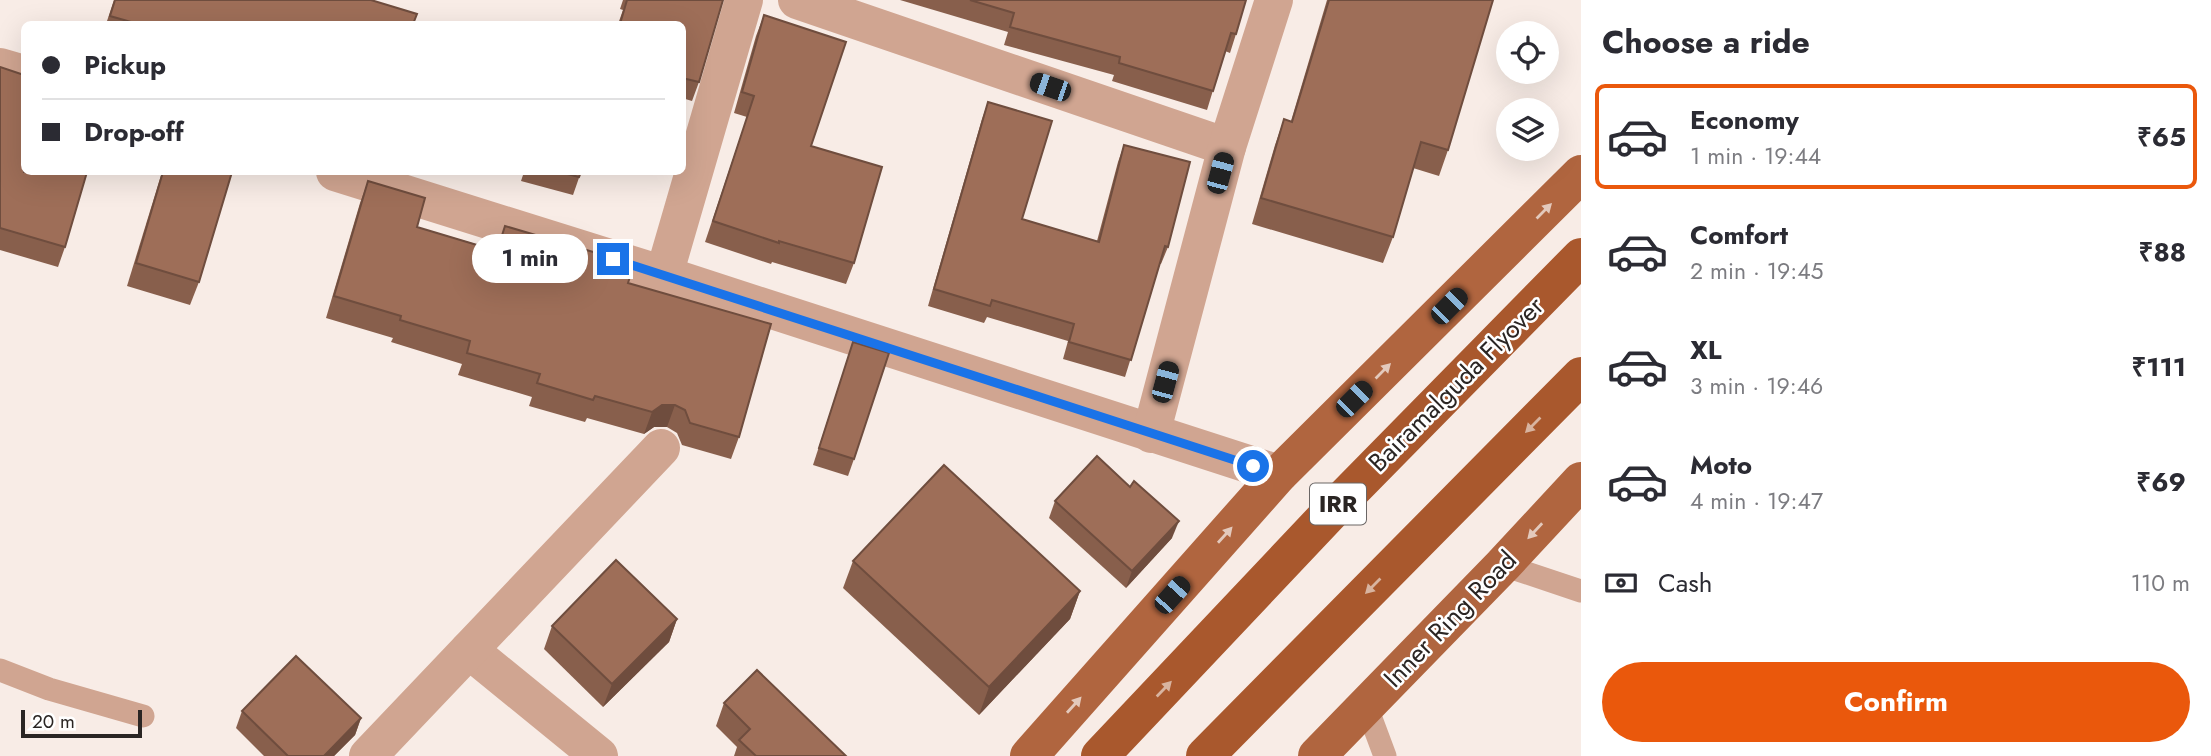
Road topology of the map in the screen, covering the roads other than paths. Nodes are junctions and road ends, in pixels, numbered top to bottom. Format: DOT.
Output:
graph roads {
  1 [pos="744,0"];
  2 [pos="797,0"];
  3 [pos="1273,0"];
  4 [pos="0,67"];
  5 [pos="21,73"];
  6 [pos="1227,147"];
  7 [pos="1581,174"];
  8 [pos="345,175"];
  9 [pos="1581,257"];
  10 [pos="664,275"];
  11 [pos="1581,376"];
  12 [pos="1151,434"];
  13 [pos="661,449"];
  14 [pos="1279,474"];
  15 [pos="1581,481"];
  16 [pos="1503,565"];
  17 [pos="1581,591"];
  18 [pos="469,650"];
  19 [pos="0,670"];
  20 [pos="1366,705"];
  21 [pos="143,716"];
  22 [pos="368,756"];
  23 [pos="598,756"];
  24 [pos="1029,756"];
  25 [pos="1101,756"];
  26 [pos="1205,756"];
  27 [pos="1317,756"];
  28 [pos="1385,756"];
  1 -- 10 [label="street"];
  2 -- 6 [label="street"];
  3 -- 6 [label="street"];
  4 -- 5 [label="street"];
  6 -- 12 [label="street"];
  14 -- 7 [label="main road, one-way"];
  8 -- 10 [label="street"];
  25 -- 9 [label="highway, Bairamalguda Flyover / IRR, one-way"];
  10 -- 12 [label="street"];
  11 -- 26 [label="highway, one-way"];
  12 -- 14 [label="street"];
  13 -- 18 [label="street"];
  24 -- 14 [label="main road, one-way"];
  15 -- 16 [label="main road, Inner Ring Road, one-way"];
  16 -- 17 [label="lane"];
  16 -- 20 [label="main road, Inner Ring Road"];
  18 -- 22 [label="street"];
  18 -- 23 [label="street"];
  19 -- 21 [label="lane"];
  20 -- 27 [label="main road, Inner Ring Road"];
  20 -- 28 [label="lane"];
}
